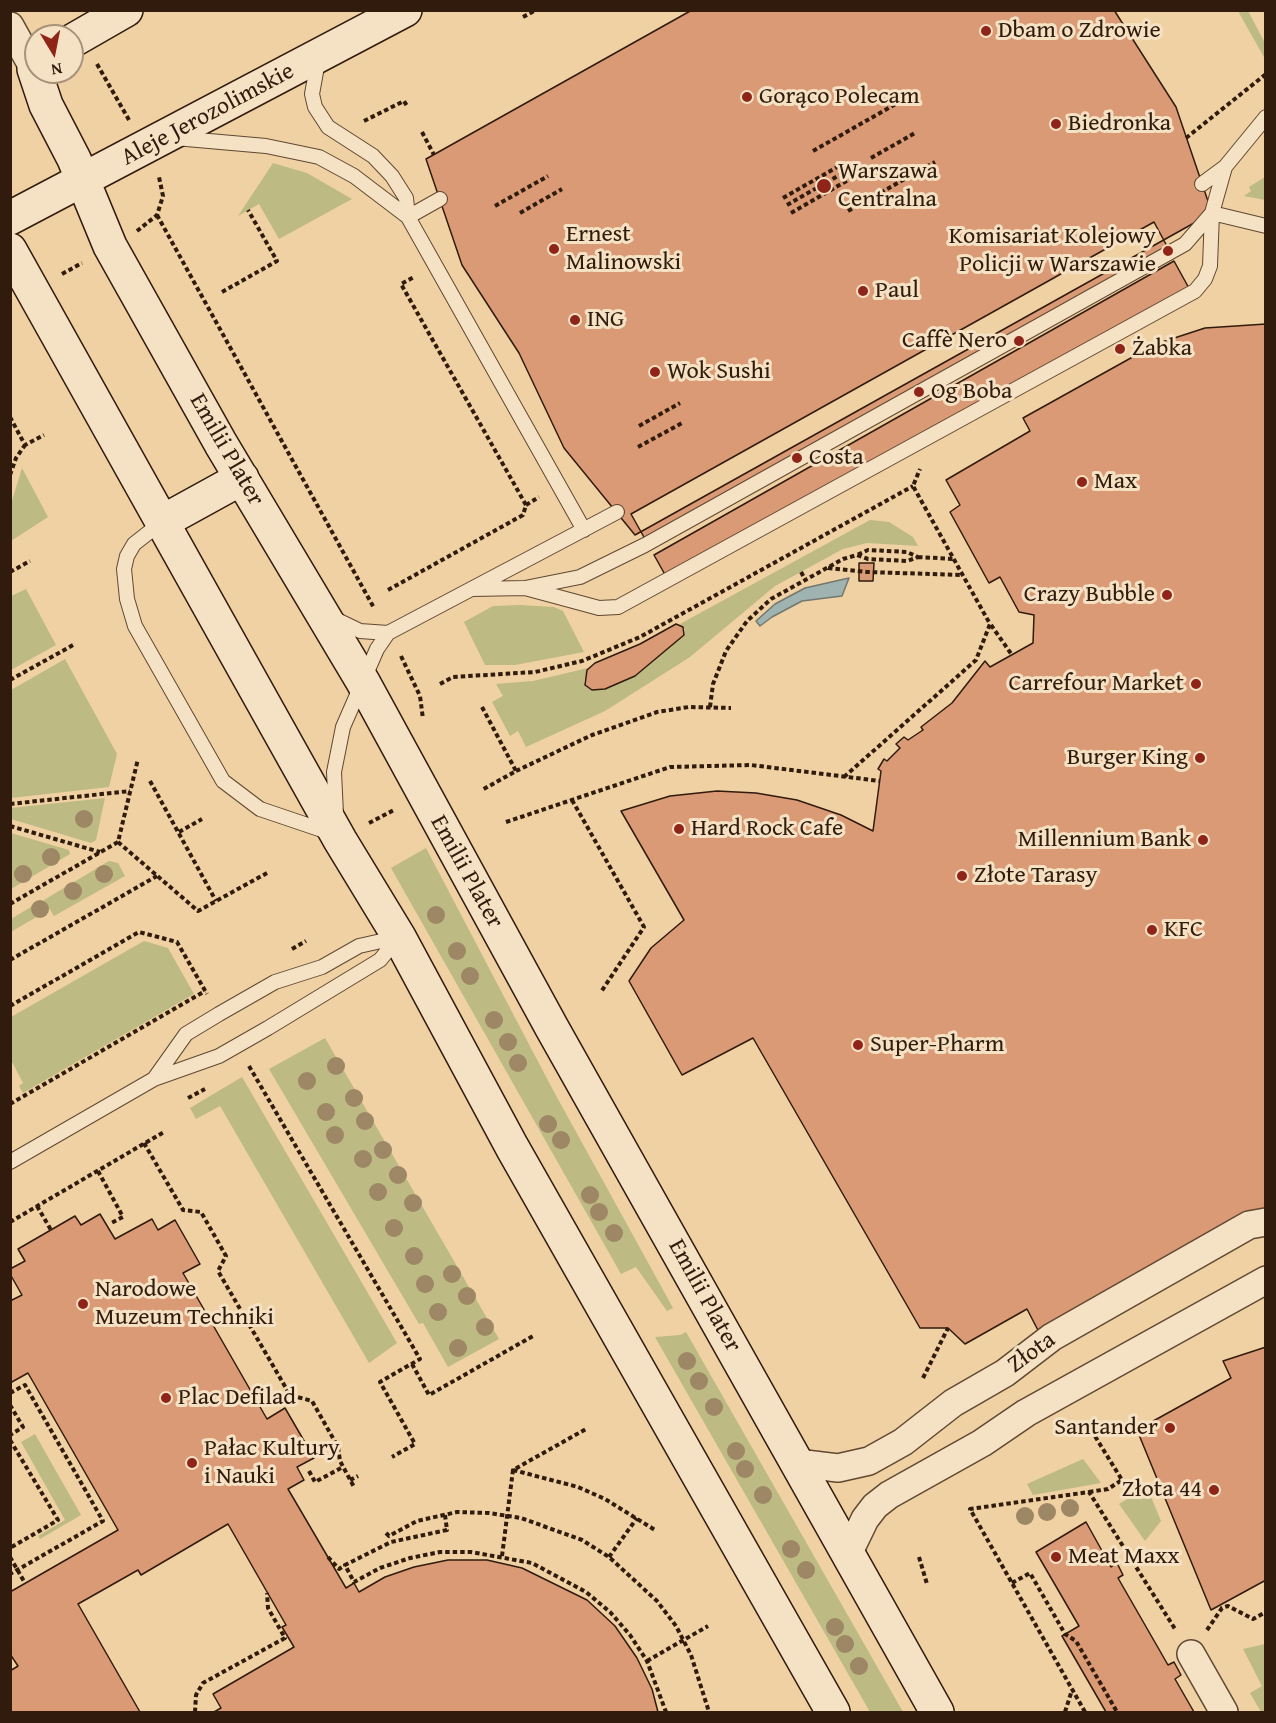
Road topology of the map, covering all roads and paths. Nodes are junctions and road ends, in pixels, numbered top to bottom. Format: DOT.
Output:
graph roads {
  1 [pos="126,10"];
  2 [pos="405,10"];
  3 [pos="536,10"];
  4 [pos="523,17"];
  5 [pos="10,26"];
  6 [pos="84,34"];
  7 [pos="320,56"];
  8 [pos="24,66"];
  9 [pos="100,68"];
  10 [pos="1266,74"];
  11 [pos="33,84"];
  12 [pos="901,101"];
  13 [pos="407,106"];
  14 [pos="1266,117"];
  15 [pos="358,121"];
  16 [pos="133,128"];
  17 [pos="422,132"];
  18 [pos="915,133"];
  19 [pos="166,137"];
  20 [pos="1186,138"];
  21 [pos="813,151"];
  22 [pos="434,155"];
  23 [pos="871,158"];
  24 [pos="935,162"];
  25 [pos="839,166"];
  26 [pos="1225,167"];
  27 [pos="157,171"];
  28 [pos="843,173"];
  29 [pos="548,176"];
  30 [pos="84,180"];
  31 [pos="848,180"];
  32 [pos="1202,184"];
  33 [pos="562,189"];
  34 [pos="783,198"];
  35 [pos="440,199"];
  36 [pos="787,205"];
  37 [pos="495,206"];
  38 [pos="248,210"];
  39 [pos="848,211"];
  40 [pos="520,213"];
  41 [pos="791,213"];
  42 [pos="1212,213"];
  43 [pos="157,215"];
  44 [pos="408,217"];
  45 [pos="10,218"];
  46 [pos="1266,226"];
  47 [pos="139,230"];
  48 [pos="10,250"];
  49 [pos="84,261"];
  50 [pos="420,274"];
  51 [pos="52,279"];
  52 [pos="222,292"];
  53 [pos="680,403"];
  54 [pos="10,417"];
  55 [pos="684,422"];
  56 [pos="639,426"];
  57 [pos="44,435"];
  58 [pos="25,445"];
  59 [pos="638,447"];
  60 [pos="921,471"];
  61 [pos="10,476"];
  62 [pos="242,478"];
  63 [pos="913,486"];
  64 [pos="545,494"];
  65 [pos="526,505"];
  66 [pos="617,512"];
  67 [pos="162,522"];
  68 [pos="584,530"];
  69 [pos="857,555"];
  70 [pos="918,557"];
  71 [pos="954,559"];
  72 [pos="30,561"];
  73 [pos="827,568"];
  74 [pos="10,572"];
  75 [pos="801,572"];
  76 [pos="962,575"];
  77 [pos="805,579"];
  78 [pos="525,588"];
  79 [pos="467,589"];
  80 [pos="388,590"];
  81 [pos="371,603"];
  82 [pos="321,610"];
  83 [pos="990,624"];
  84 [pos="388,633"];
  85 [pos="75,644"];
  86 [pos="399,654"];
  87 [pos="1012,655"];
  88 [pos="10,680"];
  89 [pos="363,682"];
  90 [pos="416,684"];
  91 [pos="440,684"];
  92 [pos="482,707"];
  93 [pos="710,707"];
  94 [pos="731,708"];
  95 [pos="138,759"];
  96 [pos="516,771"];
  97 [pos="844,777"];
  98 [pos="150,781"];
  99 [pos="880,781"];
  100 [pos="482,790"];
  101 [pos="130,791"];
  102 [pos="572,800"];
  103 [pos="10,804"];
  104 [pos="403,805"];
  105 [pos="202,819"];
  106 [pos="507,822"];
  107 [pos="368,824"];
  108 [pos="10,826"];
  109 [pos="179,832"];
  110 [pos="337,835"];
  111 [pos="118,842"];
  112 [pos="101,852"];
  113 [pos="267,873"];
  114 [pos="157,876"];
  115 [pos="216,901"];
  116 [pos="10,904"];
  117 [pos="399,937"];
  118 [pos="10,960"];
  119 [pos="205,991"];
  120 [pos="601,992"];
  121 [pos="209,998"];
  122 [pos="10,1006"];
  123 [pos="248,1064"];
  124 [pos="154,1079"];
  125 [pos="10,1104"];
  126 [pos="164,1132"];
  127 [pos="144,1143"];
  128 [pos="10,1162"];
  129 [pos="98,1171"];
  130 [pos="37,1206"];
  131 [pos="10,1222"];
  132 [pos="1266,1222"];
  133 [pos="111,1223"];
  134 [pos="51,1230"];
  135 [pos="1266,1280"];
  136 [pos="948,1328"];
  137 [pos="533,1336"];
  138 [pos="412,1364"];
  139 [pos="923,1378"];
  140 [pos="10,1393"];
  141 [pos="10,1405"];
  142 [pos="586,1429"];
  143 [pos="1094,1433"];
  144 [pos="10,1435"];
  145 [pos="10,1440"];
  146 [pos="392,1457"];
  147 [pos="797,1463"];
  148 [pos="343,1467"];
  149 [pos="513,1470"];
  150 [pos="309,1471"];
  151 [pos="358,1476"];
  152 [pos="350,1480"];
  153 [pos="354,1486"];
  154 [pos="1089,1492"];
  155 [pos="445,1515"];
  156 [pos="507,1516"];
  157 [pos="637,1518"];
  158 [pos="655,1530"];
  159 [pos="386,1533"];
  160 [pos="10,1548"];
  161 [pos="848,1554"];
  162 [pos="502,1556"];
  163 [pos="10,1557"];
  164 [pos="328,1557"];
  165 [pos="609,1557"];
  166 [pos="919,1557"];
  167 [pos="345,1565"];
  168 [pos="18,1569"];
  169 [pos="10,1574"];
  170 [pos="25,1583"];
  171 [pos="1012,1583"];
  172 [pos="927,1584"];
  173 [pos="267,1593"];
  174 [pos="1222,1608"];
  175 [pos="1266,1612"];
  176 [pos="708,1626"];
  177 [pos="683,1640"];
  178 [pos="1191,1654"];
  179 [pos="647,1661"];
  180 [pos="1072,1689"];
  181 [pos="195,1713"];
  182 [pos="666,1713"];
  183 [pos="709,1713"];
  184 [pos="832,1713"];
  185 [pos="937,1713"];
  186 [pos="1065,1713"];
  187 [pos="1085,1713"];
  188 [pos="1117,1713"];
  189 [pos="1224,1713"];
  1 -- 6 [label="street"];
  2 -- 7 [label="street, Aleje Jerozolimskie"];
  3 -- 4 [label="path"];
  5 -- 8 [label="street, Emilii Plater"];
  7 -- 19 [label="street, Aleje Jerozolimskie"];
  7 -- 44 [label="lane"];
  9 -- 16 [label="path"];
  10 -- 20 [label="path"];
  11 -- 30 [label="street, Emilii Plater"];
  12 -- 21 [label="path"];
  13 -- 15 [label="path"];
  14 -- 26 [label="lane"];
  17 -- 22 [label="path"];
  18 -- 23 [label="path"];
  19 -- 30 [label="street, Aleje Jerozolimskie"];
  19 -- 44 [label="lane"];
  24 -- 39 [label="path"];
  25 -- 34 [label="path"];
  26 -- 32 [label="lane"];
  26 -- 42 [label="lane"];
  27 -- 43 [label="path"];
  28 -- 36 [label="path"];
  29 -- 37 [label="path"];
  30 -- 45 [label="street, Aleje Jerozolimskie"];
  30 -- 62 [label="street, Emilii Plater"];
  31 -- 41 [label="path"];
  33 -- 40 [label="path"];
  35 -- 44 [label="lane"];
  38 -- 52 [label="path"];
  42 -- 46 [label="lane"];
  42 -- 78 [label="lane"];
  42 -- 78 [label="lane"];
  43 -- 47 [label="path"];
  43 -- 81 [label="path"];
  44 -- 68 [label="lane"];
  48 -- 67 [label="street"];
  49 -- 51 [label="path"];
  50 -- 65 [label="path"];
  53 -- 56 [label="path"];
  54 -- 58 [label="path"];
  55 -- 59 [label="path"];
  57 -- 58 [label="path"];
  58 -- 61 [label="path"];
  60 -- 63 [label="path"];
  62 -- 67 [label="street"];
  62 -- 82 [label="street, Emilii Plater"];
  63 -- 71 [label="path"];
  63 -- 91 [label="path"];
  64 -- 65 [label="path"];
  65 -- 80 [label="path"];
  66 -- 68 [label="lane"];
  67 -- 110 [label="street"];
  67 -- 110 [label="lane"];
  68 -- 79 [label="lane"];
  69 -- 70 [label="path"];
  69 -- 70 [label="path"];
  69 -- 73 [label="path"];
  70 -- 71 [label="path"];
  71 -- 76 [label="path"];
  72 -- 74 [label="path"];
  73 -- 76 [label="path"];
  73 -- 77 [label="path"];
  75 -- 77 [label="path"];
  76 -- 83 [label="path"];
  77 -- 93 [label="path"];
  78 -- 79 [label="lane"];
  79 -- 84 [label="lane"];
  82 -- 84 [label="lane"];
  82 -- 89 [label="street, Emilii Plater"];
  83 -- 87 [label="path"];
  83 -- 97 [label="path"];
  84 -- 89 [label="lane"];
  85 -- 88 [label="path"];
  86 -- 90 [label="path"];
  89 -- 110 [label="lane"];
  89 -- 147 [label="street, Emilii Plater"];
  92 -- 96 [label="path"];
  93 -- 94 [label="path"];
  93 -- 96 [label="path"];
  95 -- 101 [label="path"];
  96 -- 100 [label="path"];
  97 -- 99 [label="path"];
  97 -- 102 [label="path"];
  98 -- 109 [label="path"];
  101 -- 103 [label="path"];
  101 -- 111 [label="path"];
  102 -- 106 [label="path"];
  102 -- 120 [label="path"];
  104 -- 107 [label="path"];
  105 -- 109 [label="path"];
  108 -- 112 [label="path"];
  109 -- 115 [label="path"];
  110 -- 117 [label="street"];
  111 -- 112 [label="path"];
  111 -- 114 [label="path"];
  112 -- 116 [label="path"];
  113 -- 115 [label="path"];
  114 -- 115 [label="path"];
  114 -- 118 [label="path"];
  117 -- 124 [label="lane"];
  117 -- 124 [label="lane"];
  117 -- 184 [label="street"];
  119 -- 121 [label="path"];
  119 -- 122 [label="path"];
  119 -- 125 [label="path"];
  123 -- 138 [label="path"];
  124 -- 128 [label="lane"];
  126 -- 127 [label="path"];
  127 -- 129 [label="path"];
  127 -- 148 [label="path"];
  129 -- 130 [label="path"];
  129 -- 133 [label="path"];
  130 -- 131 [label="path"];
  130 -- 134 [label="path"];
  132 -- 147 [label="street, Złota"];
  135 -- 161 [label="street, Złota"];
  136 -- 139 [label="path"];
  137 -- 138 [label="path"];
  138 -- 146 [label="path"];
  140 -- 168 [label="path"];
  141 -- 144 [label="path"];
  142 -- 149 [label="path"];
  143 -- 154 [label="path"];
  145 -- 160 [label="path"];
  147 -- 161 [label="street, Emilii Plater"];
  148 -- 150 [label="path"];
  148 -- 152 [label="path"];
  149 -- 156 [label="path"];
  149 -- 157 [label="path"];
  151 -- 152 [label="path"];
  152 -- 153 [label="path"];
  154 -- 171 [label="path"];
  154 -- 178 [label="path"];
  155 -- 156 [label="path"];
  155 -- 159 [label="path"];
  155 -- 167 [label="path"];
  156 -- 162 [label="path"];
  156 -- 165 [label="path"];
  157 -- 158 [label="path"];
  157 -- 165 [label="path"];
  161 -- 185 [label="street, Emilii Plater"];
  162 -- 167 [label="path"];
  162 -- 179 [label="path"];
  163 -- 168 [label="path"];
  164 -- 167 [label="path"];
  165 -- 177 [label="path"];
  166 -- 172 [label="path"];
  168 -- 169 [label="path"];
  168 -- 170 [label="path"];
  171 -- 180 [label="path"];
  171 -- 188 [label="path"];
  173 -- 181 [label="path"];
  174 -- 175 [label="path"];
  176 -- 177 [label="path"];
  177 -- 179 [label="path"];
  177 -- 183 [label="path"];
  178 -- 189 [label="street"];
  179 -- 182 [label="path"];
  180 -- 186 [label="path"];
  180 -- 187 [label="path"];
}
